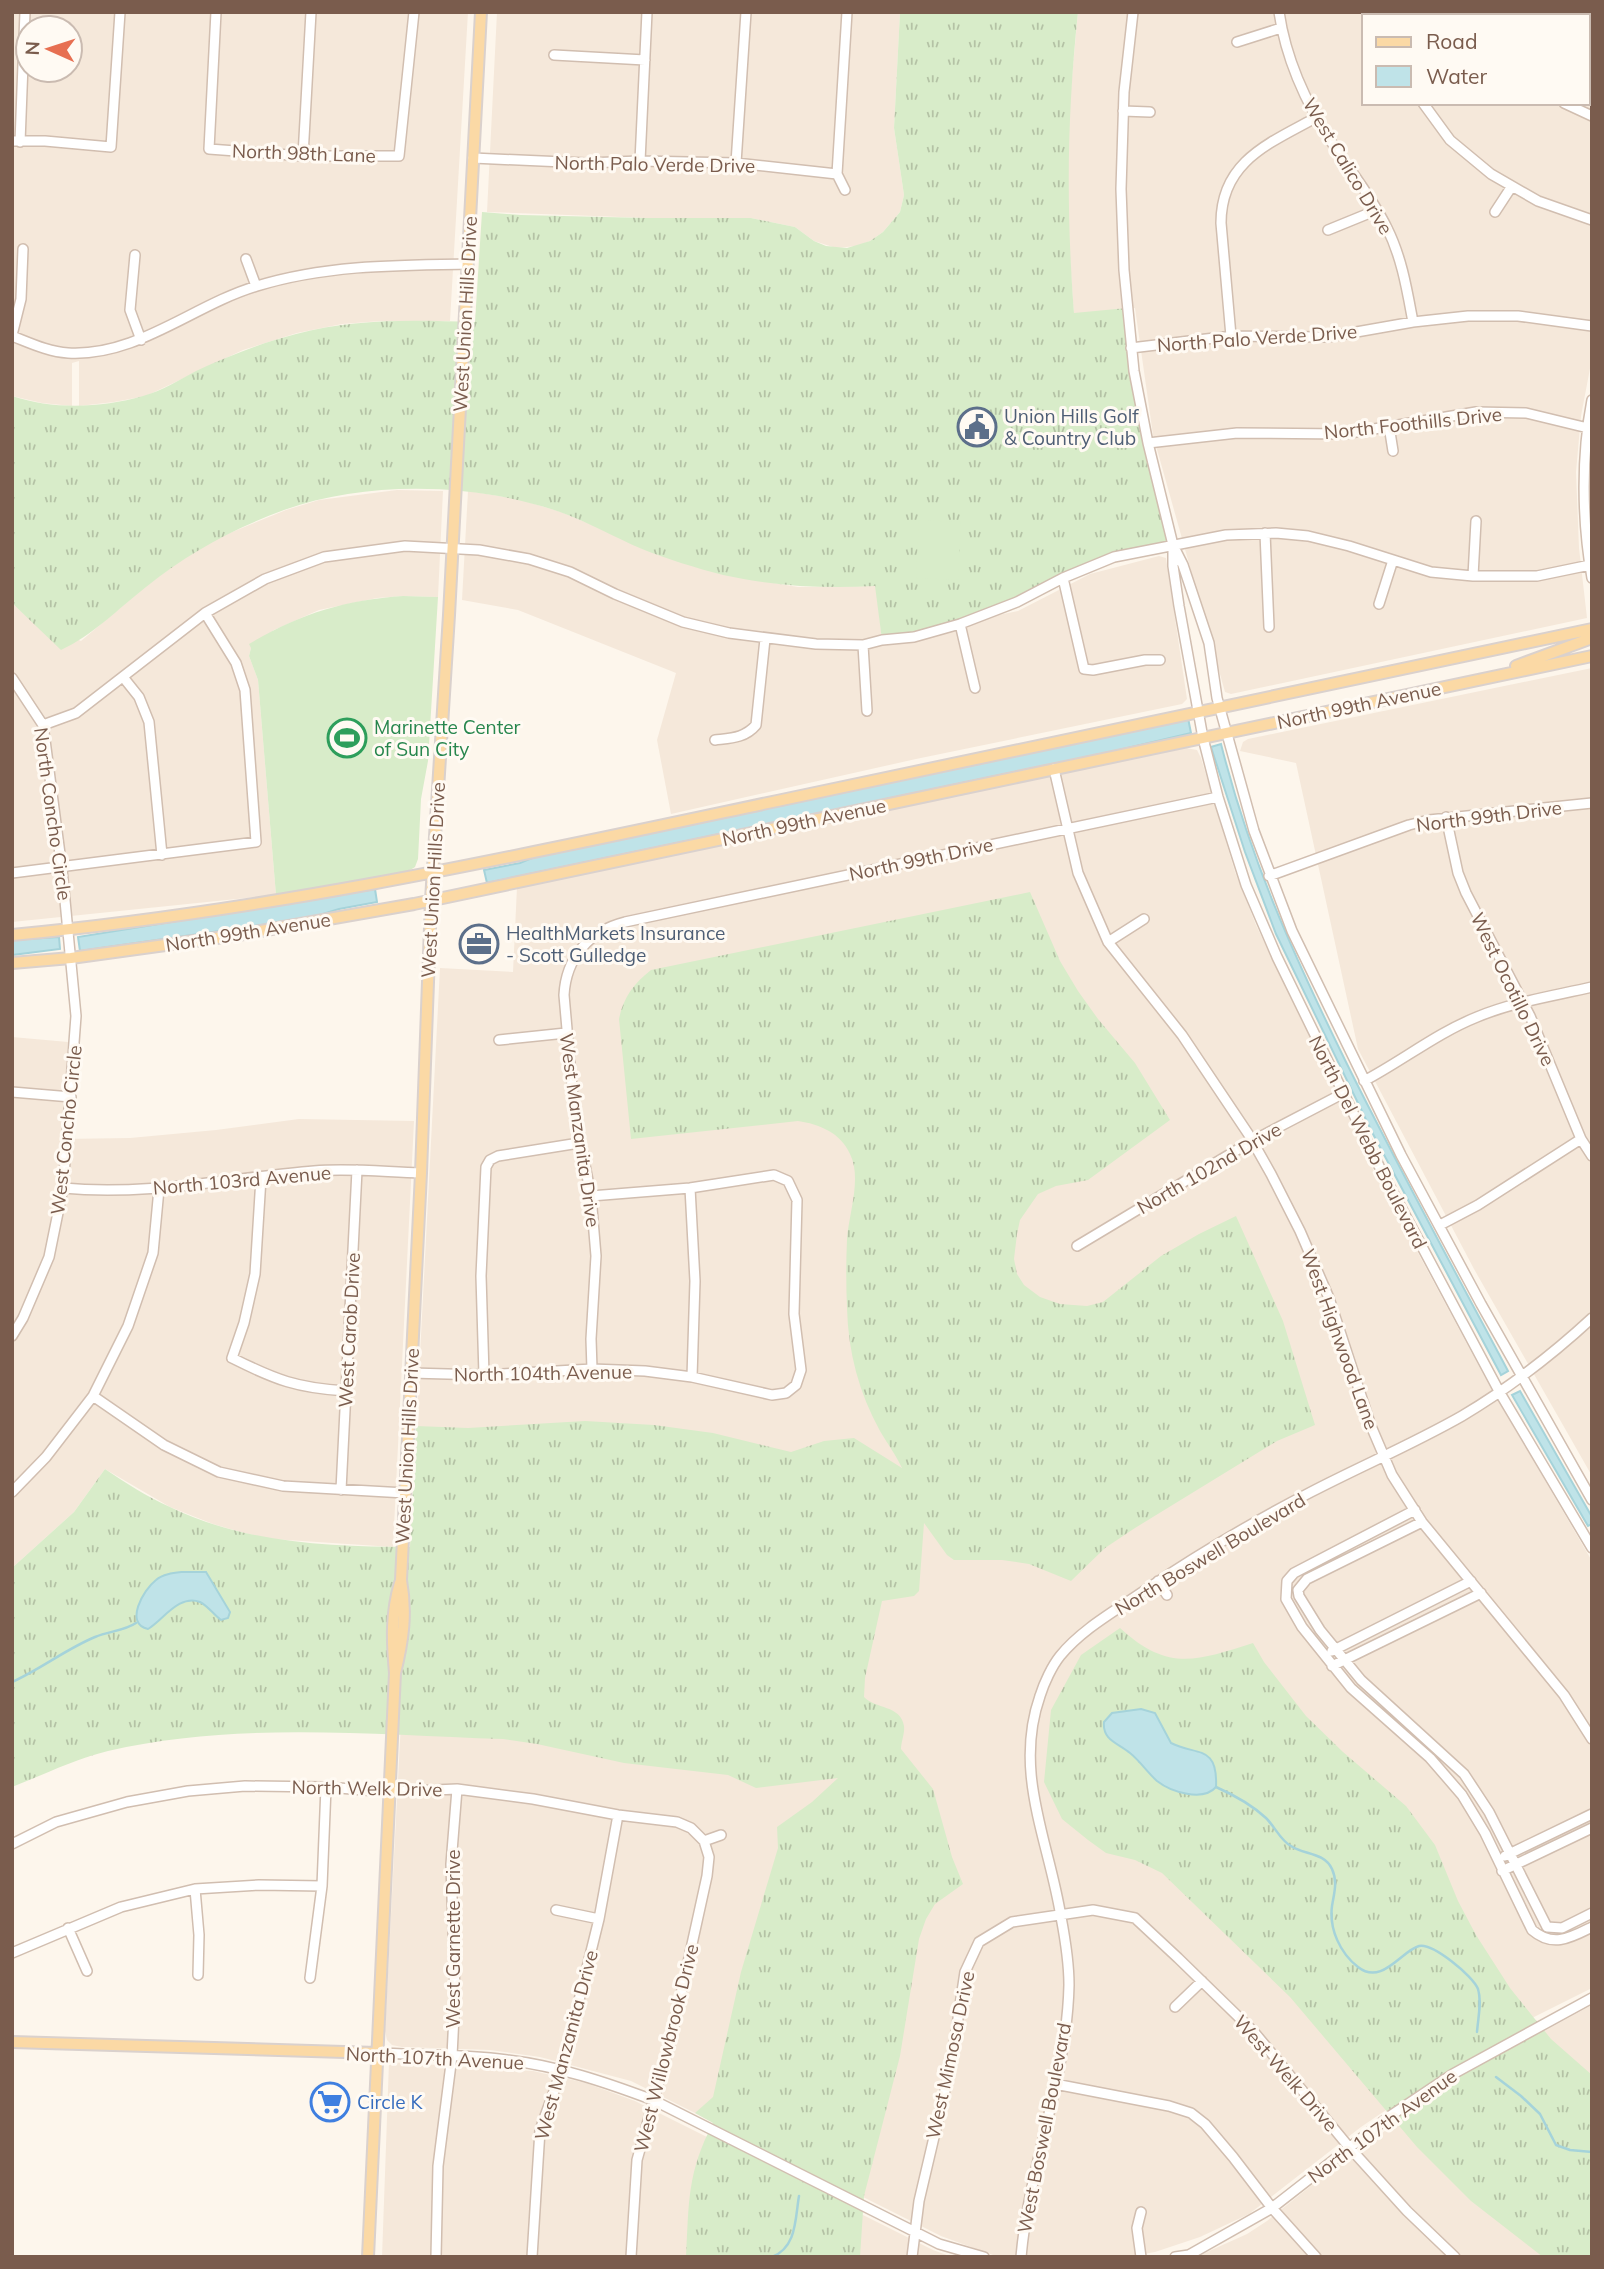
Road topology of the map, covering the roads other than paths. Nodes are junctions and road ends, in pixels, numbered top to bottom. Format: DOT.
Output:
graph roads {
  1 [pos="25,12"];
  2 [pos="120,12"];
  3 [pos="216,12"];
  4 [pos="312,12"];
  5 [pos="414,12"];
  6 [pos="481,12"];
  7 [pos="647,12"];
  8 [pos="746,12"];
  9 [pos="846,12"];
  10 [pos="1133,12"];
  11 [pos="1279,12"];
  12 [pos="1281,28"];
  13 [pos="1237,42"];
  14 [pos="554,55"];
  15 [pos="645,60"];
  16 [pos="1424,105"];
  17 [pos="1568,105"];
  18 [pos="1123,111"];
  19 [pos="1150,112"];
  20 [pos="1592,116"];
  21 [pos="1317,117"];
  22 [pos="16,141"];
  23 [pos="303,156"];
  24 [pos="473,158"];
  25 [pos="640,161"];
  26 [pos="736,163"];
  27 [pos="837,174"];
  28 [pos="1512,186"];
  29 [pos="845,190"];
  30 [pos="1377,210"];
  31 [pos="1495,212"];
  32 [pos="1592,220"];
  33 [pos="1328,230"];
  34 [pos="23,249"];
  35 [pos="135,255"];
  36 [pos="246,259"];
  37 [pos="468,264"];
  38 [pos="256,286"];
  39 [pos="1413,322"];
  40 [pos="1592,326"];
  41 [pos="12,335"];
  42 [pos="1231,336"];
  43 [pos="141,340"];
  44 [pos="1131,348"];
  45 [pos="1592,400"];
  46 [pos="1389,426"];
  47 [pos="1589,428"];
  48 [pos="1148,443"];
  49 [pos="1393,451"];
  50 [pos="1476,521"];
  51 [pos="1265,533"];
  52 [pos="1174,545"];
  53 [pos="452,547"];
  54 [pos="1393,560"];
  55 [pos="1590,565"];
  56 [pos="1474,576"];
  57 [pos="1063,578"];
  58 [pos="1592,578"];
  59 [pos="1379,604"];
  60 [pos="205,613"];
  61 [pos="960,624"];
  62 [pos="1269,627"];
  63 [pos="1592,629"];
  64 [pos="1592,638"];
  65 [pos="765,639"];
  66 [pos="863,645"];
  67 [pos="1592,656"];
  68 [pos="1160,660"];
  69 [pos="123,677"];
  70 [pos="1487,677"];
  71 [pos="12,678"];
  72 [pos="975,688"];
  73 [pos="1221,708"];
  74 [pos="867,711"];
  75 [pos="1198,712"];
  76 [pos="43,725"];
  77 [pos="1227,733"];
  78 [pos="1203,738"];
  79 [pos="715,740"];
  80 [pos="1055,769"];
  81 [pos="1218,797"];
  82 [pos="1592,803"];
  83 [pos="1446,817"];
  84 [pos="1066,829"];
  85 [pos="162,855"];
  86 [pos="62,869"];
  87 [pos="432,872"];
  88 [pos="12,873"];
  89 [pos="1269,876"];
  90 [pos="431,900"];
  91 [pos="1144,919"];
  92 [pos="625,922"];
  93 [pos="69,930"];
  94 [pos="12,935"];
  95 [pos="1108,942"];
  96 [pos="71,958"];
  97 [pos="12,964"];
  98 [pos="1592,987"];
  99 [pos="1523,1003"];
  100 [pos="566,1033"];
  101 [pos="499,1040"];
  102 [pos="1364,1081"];
  103 [pos="12,1092"];
  104 [pos="1342,1094"];
  105 [pos="71,1097"];
  106 [pos="1581,1139"];
  107 [pos="1252,1141"];
  108 [pos="579,1143"];
  109 [pos="1592,1156"];
  110 [pos="357,1170"];
  111 [pos="421,1173"];
  112 [pos="261,1178"];
  113 [pos="63,1188"];
  114 [pos="690,1188"];
  115 [pos="159,1189"];
  116 [pos="591,1196"];
  117 [pos="1440,1225"];
  118 [pos="1077,1246"];
  119 [pos="1592,1318"];
  120 [pos="12,1336"];
  121 [pos="592,1369"];
  122 [pos="411,1373"];
  123 [pos="484,1375"];
  124 [pos="692,1377"];
  125 [pos="1521,1377"];
  126 [pos="346,1391"];
  127 [pos="1500,1393"];
  128 [pos="93,1396"];
  129 [pos="1383,1457"];
  130 [pos="341,1490"];
  131 [pos="12,1492"];
  132 [pos="405,1493"];
  133 [pos="1592,1500"];
  134 [pos="1415,1510"];
  135 [pos="1422,1522"];
  136 [pos="1589,1537"];
  137 [pos="1592,1548"];
  138 [pos="1158,1581"];
  139 [pos="1471,1581"];
  140 [pos="1481,1593"];
  141 [pos="1167,1595"];
  142 [pos="1335,1649"];
  143 [pos="1323,1656"];
  144 [pos="1344,1660"];
  145 [pos="1332,1666"];
  146 [pos="1592,1739"];
  147 [pos="326,1787"];
  148 [pos="457,1789"];
  149 [pos="390,1792"];
  150 [pos="1592,1814"];
  151 [pos="618,1815"];
  152 [pos="1592,1828"];
  153 [pos="721,1835"];
  154 [pos="704,1841"];
  155 [pos="12,1844"];
  156 [pos="1509,1854"];
  157 [pos="1496,1859"];
  158 [pos="1515,1866"];
  159 [pos="1502,1871"];
  160 [pos="322,1886"];
  161 [pos="195,1889"];
  162 [pos="556,1910"];
  163 [pos="1592,1913"];
  164 [pos="1061,1915"];
  165 [pos="599,1919"];
  166 [pos="1592,1927"];
  167 [pos="68,1928"];
  168 [pos="12,1953"];
  169 [pos="87,1971"];
  170 [pos="198,1975"];
  171 [pos="310,1978"];
  172 [pos="1202,1981"];
  173 [pos="1592,1997"];
  174 [pos="1175,2007"];
  175 [pos="12,2042"];
  176 [pos="377,2053"];
  177 [pos="452,2056"];
  178 [pos="562,2069"];
  179 [pos="1055,2084"];
  180 [pos="653,2100"];
  181 [pos="1349,2147"];
  182 [pos="1272,2208"];
  183 [pos="1141,2212"];
  184 [pos="915,2233"];
  185 [pos="1189,2256"];
  186 [pos="368,2257"];
  187 [pos="436,2257"];
  188 [pos="532,2257"];
  189 [pos="631,2257"];
  190 [pos="912,2257"];
  191 [pos="984,2257"];
  192 [pos="1021,2257"];
  193 [pos="1141,2257"];
  194 [pos="1175,2257"];
  195 [pos="1316,2257"];
  196 [pos="1455,2257"];
  1 -- 22 [label="street"];
  2 -- 22 [label="street"];
  3 -- 23 [label="street, North 98th Lane"];
  4 -- 23 [label="street"];
  5 -- 23 [label="street, North 98th Lane"];
  6 -- 24 [label="main road, West Union Hills Drive"];
  7 -- 15 [label="street"];
  8 -- 26 [label="street"];
  9 -- 27 [label="street"];
  10 -- 18 [label="street"];
  11 -- 12 [label="street, West Calico Drive"];
  12 -- 13 [label="street"];
  12 -- 21 [label="street, West Calico Drive"];
  14 -- 15 [label="street"];
  15 -- 25 [label="street"];
  16 -- 28 [label="street"];
  17 -- 20 [label="street"];
  18 -- 19 [label="street"];
  18 -- 44 [label="street"];
  21 -- 30 [label="street, West Calico Drive"];
  21 -- 42 [label="street"];
  24 -- 25 [label="street, North Palo Verde Drive"];
  24 -- 37 [label="main road, West Union Hills Drive"];
  25 -- 26 [label="street, North Palo Verde Drive"];
  26 -- 27 [label="street, North Palo Verde Drive"];
  27 -- 29 [label="street"];
  28 -- 31 [label="street"];
  28 -- 32 [label="street"];
  30 -- 33 [label="street"];
  30 -- 39 [label="street, West Calico Drive"];
  34 -- 41 [label="street"];
  35 -- 43 [label="street"];
  36 -- 38 [label="street"];
  37 -- 38 [label="street"];
  37 -- 53 [label="main road, West Union Hills Drive"];
  38 -- 43 [label="street"];
  39 -- 40 [label="street, North Palo Verde Drive"];
  39 -- 42 [label="street, North Palo Verde Drive"];
  41 -- 43 [label="street"];
  42 -- 44 [label="street, North Palo Verde Drive"];
  44 -- 48 [label="street"];
  45 -- 47 [label="street"];
  46 -- 47 [label="street, North Foothills Drive"];
  46 -- 48 [label="street, North Foothills Drive"];
  46 -- 49 [label="street"];
  47 -- 55 [label="street"];
  48 -- 52 [label="street"];
  50 -- 56 [label="street"];
  51 -- 52 [label="street"];
  51 -- 54 [label="street"];
  51 -- 62 [label="street"];
  52 -- 57 [label="street"];
  52 -- 73 [label="street, North Del Webb Boulevard"];
  52 -- 75 [label="street, North Del Webb Boulevard"];
  53 -- 60 [label="street"];
  53 -- 65 [label="street"];
  53 -- 87 [label="main road, West Union Hills Drive"];
  54 -- 56 [label="street"];
  54 -- 59 [label="street"];
  55 -- 56 [label="street"];
  55 -- 58 [label="street"];
  57 -- 61 [label="street"];
  57 -- 68 [label="street"];
  60 -- 69 [label="street"];
  60 -- 85 [label="street"];
  61 -- 66 [label="street"];
  61 -- 72 [label="street"];
  63 -- 73 [label="main road, North 99th Avenue"];
  64 -- 70 [label="main road"];
  65 -- 66 [label="street"];
  65 -- 79 [label="street"];
  66 -- 74 [label="street"];
  67 -- 70 [label="main road, North 99th Avenue"];
  69 -- 76 [label="street"];
  69 -- 85 [label="street"];
  70 -- 77 [label="main road, North 99th Avenue"];
  71 -- 76 [label="street, North Concho Circle"];
  73 -- 75 [label="main road, North 99th Avenue"];
  73 -- 77 [label="street, North Del Webb Boulevard"];
  75 -- 78 [label="street, North Del Webb Boulevard"];
  75 -- 87 [label="main road, North 99th Avenue"];
  76 -- 86 [label="street, North Concho Circle"];
  77 -- 78 [label="main road, North 99th Avenue"];
  77 -- 89 [label="street, North Del Webb Boulevard"];
  78 -- 80 [label="main road, North 99th Avenue"];
  78 -- 81 [label="street, North Del Webb Boulevard"];
  80 -- 84 [label="street, West Highwood Lane"];
  80 -- 90 [label="main road, North 99th Avenue"];
  81 -- 84 [label="street, North 99th Drive"];
  81 -- 104 [label="street, North Del Webb Boulevard"];
  82 -- 83 [label="street, North 99th Drive"];
  83 -- 89 [label="street, North 99th Drive"];
  83 -- 99 [label="street, West Ocotillo Drive"];
  84 -- 92 [label="street, North 99th Drive"];
  84 -- 95 [label="street, West Highwood Lane"];
  85 -- 86 [label="street"];
  86 -- 88 [label="street"];
  86 -- 93 [label="street, North Concho Circle"];
  87 -- 90 [label="main road, West Union Hills Drive"];
  87 -- 93 [label="main road, North 99th Avenue"];
  89 -- 102 [label="street, North Del Webb Boulevard"];
  90 -- 96 [label="main road, North 99th Avenue"];
  90 -- 111 [label="main road, West Union Hills Drive"];
  91 -- 95 [label="street"];
  92 -- 100 [label="street, West Manzanita Drive"];
  93 -- 94 [label="main road, North 99th Avenue"];
  93 -- 96 [label="street, North Concho Circle"];
  95 -- 107 [label="street, West Highwood Lane"];
  96 -- 97 [label="main road, North 99th Avenue"];
  96 -- 105 [label="street, West Concho Circle"];
  98 -- 99 [label="street"];
  99 -- 102 [label="street"];
  99 -- 106 [label="street, West Ocotillo Drive"];
  100 -- 101 [label="street"];
  100 -- 108 [label="street, West Manzanita Drive"];
  102 -- 117 [label="street, North Del Webb Boulevard"];
  103 -- 105 [label="street"];
  104 -- 107 [label="street, North 102nd Drive"];
  104 -- 127 [label="street, North Del Webb Boulevard"];
  105 -- 113 [label="street, West Concho Circle"];
  106 -- 109 [label="street, West Ocotillo Drive"];
  106 -- 117 [label="street"];
  107 -- 118 [label="street, North 102nd Drive"];
  107 -- 129 [label="street, West Highwood Lane"];
  108 -- 116 [label="street, West Manzanita Drive"];
  108 -- 123 [label="street"];
  110 -- 111 [label="street, North 103rd Avenue"];
  110 -- 112 [label="street, North 103rd Avenue"];
  110 -- 126 [label="street, West Carob Drive"];
  111 -- 122 [label="main road, West Union Hills Drive"];
  112 -- 115 [label="street, North 103rd Avenue"];
  112 -- 126 [label="street"];
  113 -- 115 [label="street, North 103rd Avenue"];
  113 -- 120 [label="street, West Concho Circle"];
  114 -- 116 [label="street"];
  114 -- 124 [label="street"];
  114 -- 124 [label="street, North 104th Avenue"];
  115 -- 128 [label="street"];
  116 -- 121 [label="street, West Manzanita Drive"];
  117 -- 125 [label="street, North Del Webb Boulevard"];
  119 -- 125 [label="street, North Boswell Boulevard"];
  121 -- 123 [label="street, North 104th Avenue"];
  121 -- 124 [label="street, North 104th Avenue"];
  122 -- 123 [label="street, North 104th Avenue"];
  122 -- 132 [label="main road, West Union Hills Drive"];
  125 -- 127 [label="street, North Boswell Boulevard"];
  125 -- 133 [label="street, North Del Webb Boulevard"];
  126 -- 130 [label="street, West Carob Drive"];
  127 -- 129 [label="street, North Boswell Boulevard"];
  127 -- 136 [label="street, North Del Webb Boulevard"];
  128 -- 130 [label="street"];
  128 -- 131 [label="street"];
  129 -- 134 [label="street, West Highwood Lane"];
  129 -- 138 [label="street, North Boswell Boulevard"];
  130 -- 132 [label="street"];
  132 -- 149 [label="main road, West Union Hills Drive"];
  134 -- 135 [label="street, West Highwood Lane"];
  134 -- 143 [label="street"];
  135 -- 139 [label="street, West Highwood Lane"];
  135 -- 142 [label="street"];
  136 -- 137 [label="street, North Del Webb Boulevard"];
  138 -- 141 [label="street"];
  138 -- 164 [label="street, North Boswell Boulevard"];
  139 -- 140 [label="street, West Highwood Lane"];
  139 -- 142 [label="street"];
  140 -- 144 [label="street"];
  140 -- 146 [label="street, West Highwood Lane"];
  142 -- 143 [label="street"];
  142 -- 144 [label="street"];
  143 -- 145 [label="street"];
  144 -- 145 [label="street"];
  144 -- 156 [label="street"];
  145 -- 157 [label="street"];
  147 -- 149 [label="street, North Welk Drive"];
  147 -- 155 [label="street, North Welk Drive"];
  147 -- 160 [label="street"];
  148 -- 149 [label="street, North Welk Drive"];
  148 -- 151 [label="street, North Welk Drive"];
  148 -- 177 [label="street, West Garnette Drive"];
  149 -- 176 [label="main road, West Union Hills Drive"];
  150 -- 156 [label="street"];
  151 -- 154 [label="street, North Welk Drive"];
  151 -- 165 [label="street, West Manzanita Drive"];
  152 -- 158 [label="street"];
  153 -- 154 [label="street"];
  154 -- 180 [label="street, West Willowbrook Drive"];
  156 -- 157 [label="street"];
  156 -- 158 [label="street"];
  157 -- 159 [label="street"];
  158 -- 159 [label="street"];
  158 -- 163 [label="street"];
  159 -- 166 [label="street"];
  160 -- 161 [label="street"];
  160 -- 171 [label="street"];
  161 -- 167 [label="street"];
  161 -- 170 [label="street"];
  162 -- 165 [label="street"];
  164 -- 172 [label="street, West Welk Drive"];
  164 -- 179 [label="street, West Boswell Boulevard"];
  164 -- 184 [label="street, West Mimosa Drive"];
  165 -- 178 [label="street, West Manzanita Drive"];
  167 -- 168 [label="street"];
  167 -- 169 [label="street"];
  172 -- 174 [label="street"];
  172 -- 181 [label="street, West Welk Drive"];
  173 -- 181 [label="street, North 107th Avenue"];
  175 -- 176 [label="main road, North 107th Avenue"];
  176 -- 177 [label="street, North 107th Avenue"];
  176 -- 186 [label="main road, West Union Hills Drive"];
  177 -- 178 [label="street, North 107th Avenue"];
  177 -- 187 [label="street, West Garnette Drive"];
  178 -- 180 [label="street, North 107th Avenue"];
  178 -- 188 [label="street, West Manzanita Drive"];
  179 -- 182 [label="street"];
  179 -- 192 [label="street, West Boswell Boulevard"];
  180 -- 184 [label="street, North 107th Avenue"];
  180 -- 189 [label="street, West Willowbrook Drive"];
  181 -- 182 [label="street, North 107th Avenue"];
  181 -- 196 [label="street, West Welk Drive"];
  182 -- 185 [label="street, North 107th Avenue"];
  182 -- 195 [label="street"];
  183 -- 193 [label="street"];
  184 -- 190 [label="street, West Mimosa Drive"];
  184 -- 191 [label="street, North 107th Avenue"];
  185 -- 194 [label="street, North 107th Avenue"];
}
